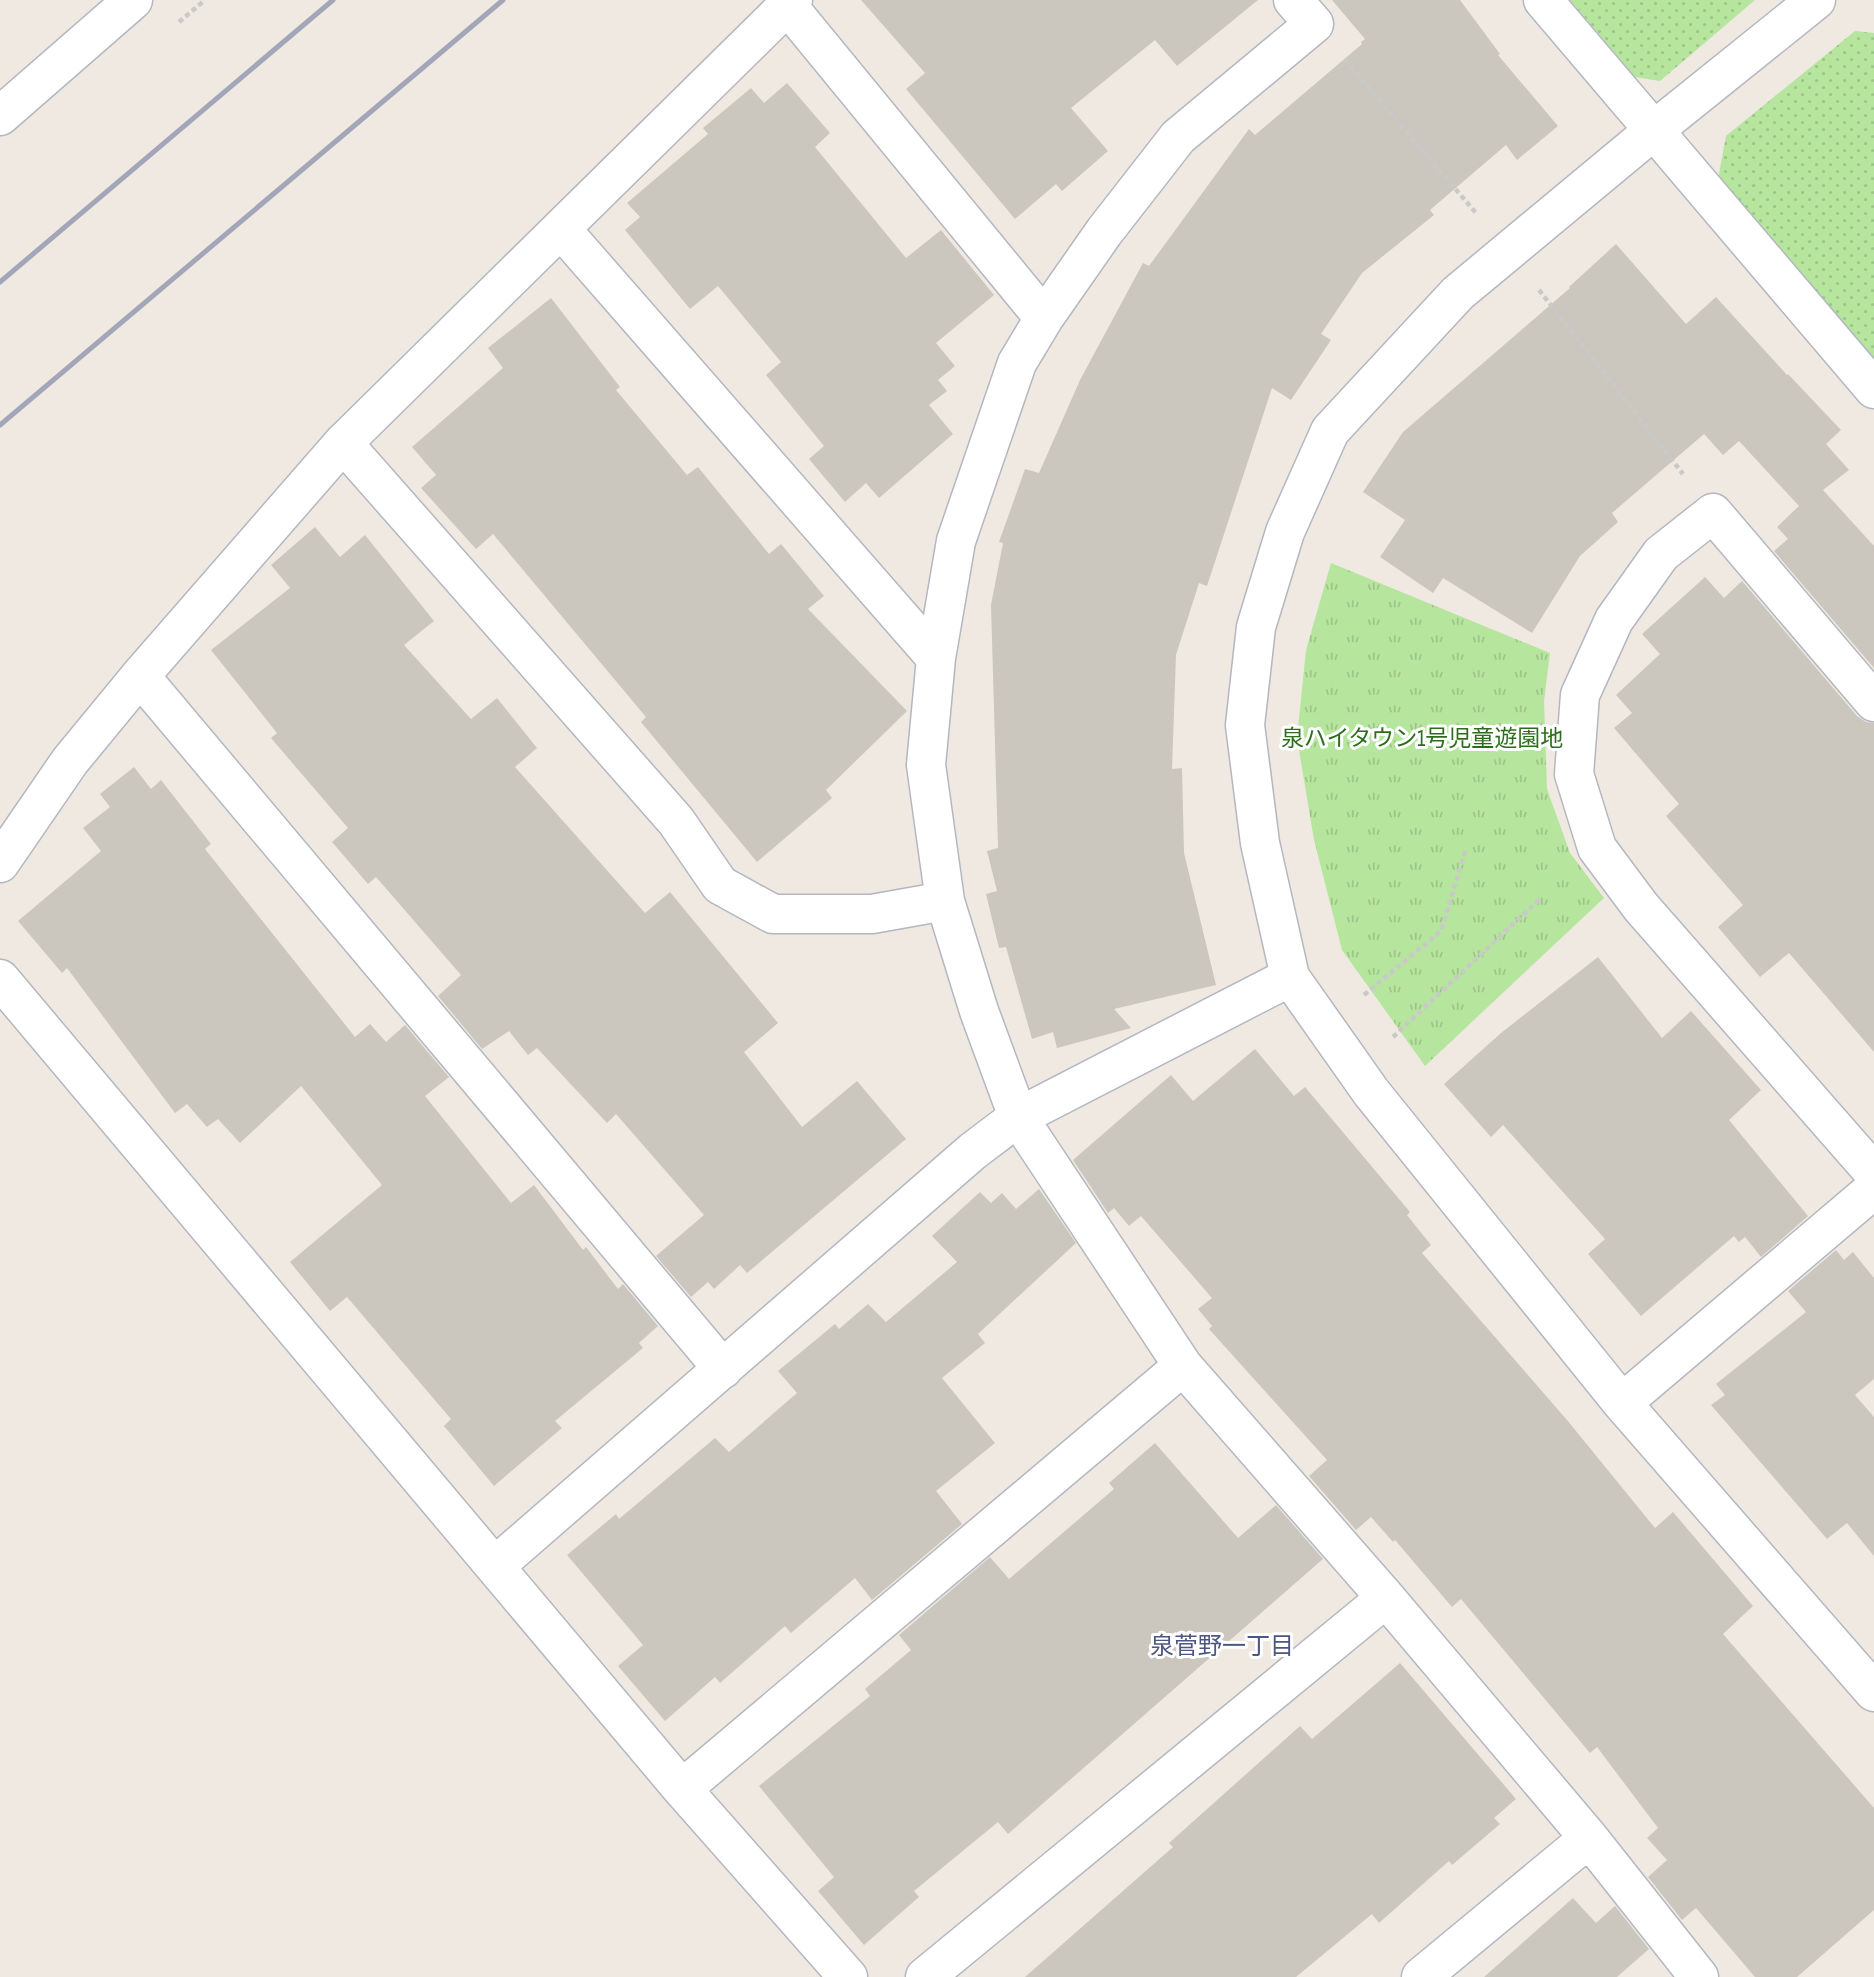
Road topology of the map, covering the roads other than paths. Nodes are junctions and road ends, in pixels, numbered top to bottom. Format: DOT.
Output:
graph roads {
  1 [pos="132,0"];
  2 [pos="1293,0"];
  3 [pos="1542,0"];
  4 [pos="1816,0"];
  5 [pos="790,2"];
  6 [pos="0,116"];
  7 [pos="1653,131"];
  8 [pos="561,229"];
  9 [pos="1044,318"];
  10 [pos="1874,388"];
  11 [pos="343,443"];
  12 [pos="936,658"];
  13 [pos="139,676"];
  14 [pos="1874,702"];
  15 [pos="0,863"];
  16 [pos="945,901"];
  17 [pos="1290,977"];
  18 [pos="0,979"];
  19 [pos="1018,1117"];
  20 [pos="1874,1173"];
  21 [pos="1874,1189"];
  22 [pos="1183,1366"];
  23 [pos="723,1369"];
  24 [pos="1622,1403"];
  25 [pos="495,1566"];
  26 [pos="1386,1598"];
  27 [pos="1874,1692"];
  28 [pos="682,1788"];
  29 [pos="1589,1838"];
  30 [pos="848,1977"];
  31 [pos="925,1977"];
  32 [pos="1421,1977"];
  33 [pos="1699,1977"];
  1 -- 6 [label="street"];
  2 -- 9 [label="street"];
  3 -- 7 [label="street"];
  4 -- 7 [label="street"];
  5 -- 8 [label="street"];
  5 -- 9 [label="street"];
  7 -- 10 [label="street"];
  7 -- 17 [label="street"];
  8 -- 11 [label="street"];
  8 -- 12 [label="street"];
  9 -- 12 [label="street"];
  11 -- 13 [label="street"];
  11 -- 16 [label="street"];
  12 -- 16 [label="street"];
  13 -- 15 [label="street"];
  13 -- 23 [label="street"];
  14 -- 20 [label="street"];
  16 -- 19 [label="street"];
  17 -- 19 [label="street"];
  17 -- 24 [label="street"];
  18 -- 25 [label="street"];
  19 -- 22 [label="street"];
  19 -- 23 [label="street"];
  21 -- 24 [label="street"];
  22 -- 26 [label="street"];
  22 -- 28 [label="street"];
  23 -- 25 [label="street"];
  24 -- 27 [label="street"];
  25 -- 28 [label="street"];
  26 -- 29 [label="street"];
  26 -- 31 [label="street"];
  28 -- 30 [label="street"];
  29 -- 32 [label="street"];
  29 -- 33 [label="street"];
}
